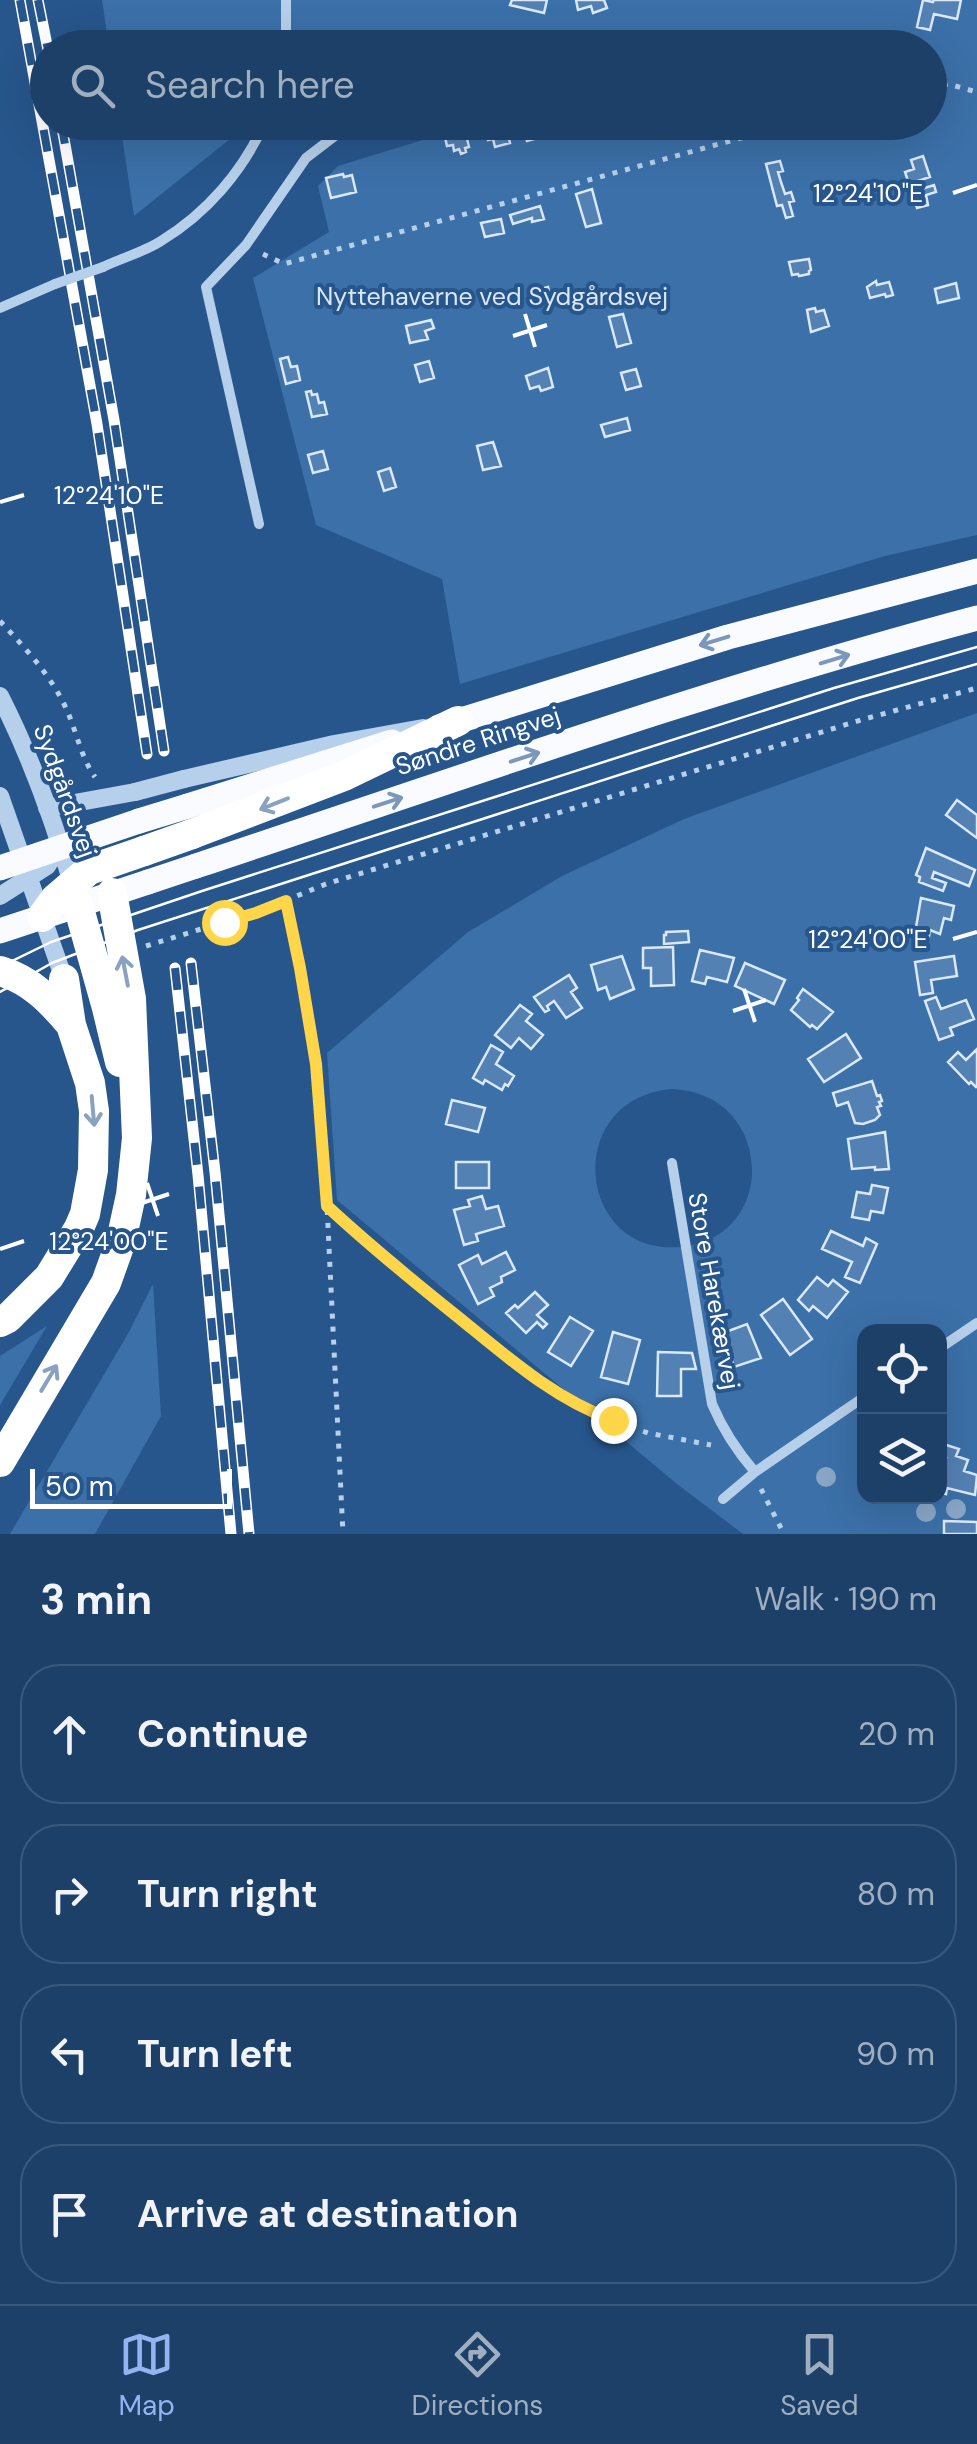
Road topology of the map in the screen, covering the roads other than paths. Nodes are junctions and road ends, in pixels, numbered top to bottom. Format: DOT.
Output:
graph roads {
  1 [pos="286,0"];
  2 [pos="287,30"];
  3 [pos="257,140"];
  4 [pos="330,140"];
  5 [pos="0,308"];
  6 [pos="259,524"];
  7 [pos="977,571"];
  8 [pos="977,618"];
  9 [pos="0,696"];
  10 [pos="458,721"];
  11 [pos="0,796"];
  12 [pos="47,808"];
  13 [pos="190,820"];
  14 [pos="60,847"];
  15 [pos="17,869"];
  16 [pos="112,893"];
  17 [pos="75,894"];
  18 [pos="0,896"];
  19 [pos="42,917"];
  20 [pos="0,931"];
  21 [pos="0,972"];
  22 [pos="64,978"];
  23 [pos="71,1025"];
  24 [pos="137,1138"];
  25 [pos="672,1164"];
  26 [pos="0,1322"];
  27 [pos="977,1324"];
  28 [pos="947,1343"];
  29 [pos="857,1402"];
  30 [pos="0,1462"];
  31 [pos="754,1472"];
  32 [pos="723,1498"];
  1 -- 2 [label="street"];
  3 -- 5 [label="street, bridge"];
  4 -- 6 [label="street"];
  7 -- 10 [label="main road, Søndre Ringvej, one-way"];
  16 -- 8 [label="main road, Søndre Ringvej, one-way, bridge"];
  9 -- 12 [label="street, Sydgårdsvej"];
  10 -- 12 [label="street, bridge"];
  10 -- 13 [label="highway, one-way"];
  11 -- 15 [label="street"];
  12 -- 14 [label="street, Sydgårdsvej"];
  13 -- 14 [label="main road, bridge"];
  13 -- 17 [label="highway, bridge"];
  14 -- 15 [label="main road"];
  14 -- 17 [label="street, Sydgårdsvej"];
  15 -- 18 [label="street"];
  15 -- 19 [label="street"];
  16 -- 17 [label="main road, Søndre Ringvej"];
  24 -- 16 [label="highway, one-way"];
  17 -- 19 [label="highway"];
  17 -- 24 [label="highway"];
  19 -- 20 [label="main road"];
  19 -- 22 [label="street"];
  21 -- 23 [label="highway"];
  22 -- 23 [label="highway"];
  23 -- 26 [label="highway, one-way"];
  30 -- 24 [label="highway, one-way"];
  25 -- 31 [label="street, Store Harekærvej"];
  27 -- 28 [label="street"];
  29 -- 31 [label="street"];
  31 -- 32 [label="street"];
}
